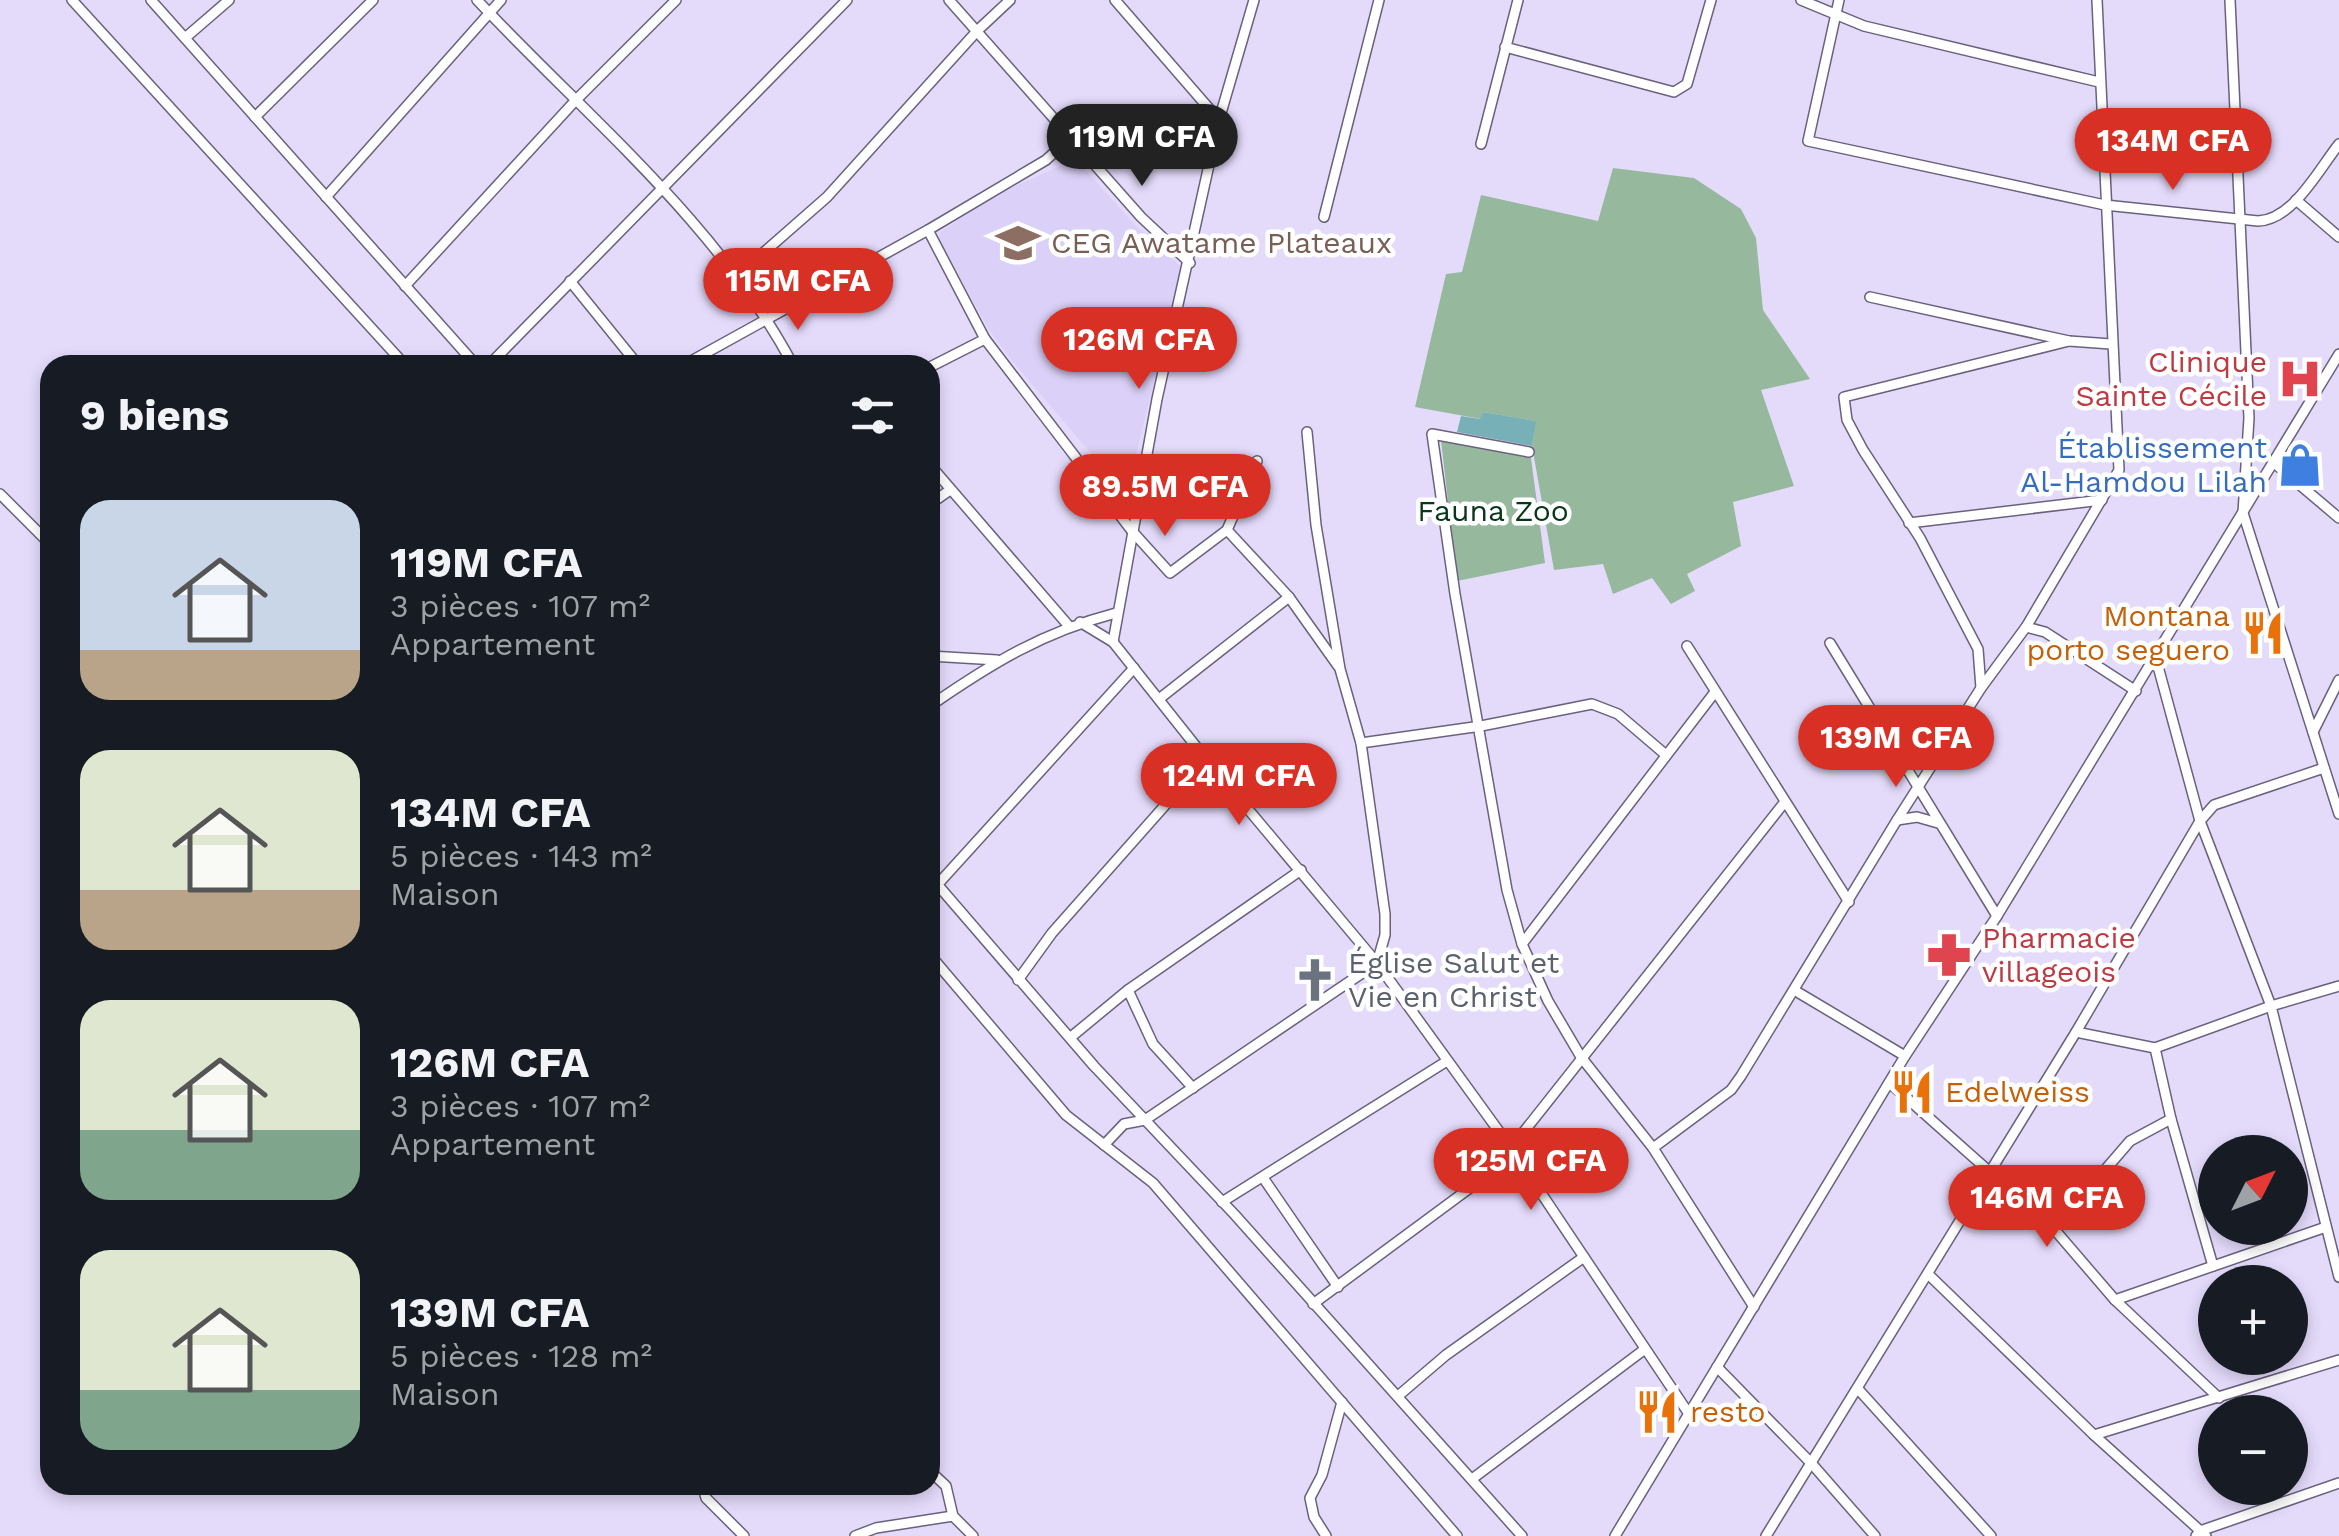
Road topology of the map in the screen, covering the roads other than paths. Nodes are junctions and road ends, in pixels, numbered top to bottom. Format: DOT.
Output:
graph roads {
  1 [pos="72,0"];
  2 [pos="151,0"];
  3 [pos="229,0"];
  4 [pos="373,0"];
  5 [pos="478,0"];
  6 [pos="501,0"];
  7 [pos="676,0"];
  8 [pos="846,0"];
  9 [pos="949,0"];
  10 [pos="1010,0"];
  11 [pos="1115,0"];
  12 [pos="1242,0"];
  13 [pos="1378,0"];
  14 [pos="1518,0"];
  15 [pos="1711,0"];
  16 [pos="1802,0"];
  17 [pos="1840,0"];
  18 [pos="2097,0"];
  19 [pos="2230,0"];
  20 [pos="1252,5"];
  21 [pos="489,12"];
  22 [pos="1836,14"];
  23 [pos="978,30"];
  24 [pos="185,38"];
  25 [pos="1505,46"];
  26 [pos="2099,82"];
  27 [pos="575,101"];
  28 [pos="255,118"];
  29 [pos="1219,120"];
  30 [pos="1070,138"];
  31 [pos="1481,144"];
  32 [pos="2339,144"];
  33 [pos="663,190"];
  34 [pos="326,198"];
  35 [pos="2296,200"];
  36 [pos="2104,204"];
  37 [pos="1324,217"];
  38 [pos="2237,220"];
  39 [pos="928,230"];
  40 [pos="2339,237"];
  41 [pos="1190,263"];
  42 [pos="738,274"];
  43 [pos="570,281"];
  44 [pos="405,286"];
  45 [pos="1870,297"];
  46 [pos="769,320"];
  47 [pos="984,339"];
  48 [pos="2069,341"];
  49 [pos="2111,344"];
  50 [pos="2339,354"];
  51 [pos="396,355"];
  52 [pos="467,355"];
  53 [pos="499,355"];
  54 [pos="630,355"];
  55 [pos="703,355"];
  56 [pos="788,355"];
  57 [pos="940,363"];
  58 [pos="1307,432"];
  59 [pos="1530,452"];
  60 [pos="1257,461"];
  61 [pos="2272,462"];
  62 [pos="940,478"];
  63 [pos="950,490"];
  64 [pos="0,494"];
  65 [pos="940,497"];
  66 [pos="2102,500"];
  67 [pos="2243,513"];
  68 [pos="2339,518"];
  69 [pos="1909,523"];
  70 [pos="1227,530"];
  71 [pos="1132,531"];
  72 [pos="40,534"];
  73 [pos="1289,597"];
  74 [pos="1116,613"];
  75 [pos="1080,622"];
  76 [pos="1068,625"];
  77 [pos="2026,628"];
  78 [pos="1113,642"];
  79 [pos="1830,642"];
  80 [pos="1687,646"];
  81 [pos="940,657"];
  82 [pos="2156,659"];
  83 [pos="997,660"];
  84 [pos="1134,668"];
  85 [pos="1340,668"];
  86 [pos="2339,680"];
  87 [pos="1982,688"];
  88 [pos="2136,690"];
  89 [pos="1716,692"];
  90 [pos="1159,698"];
  91 [pos="940,699"];
  92 [pos="1481,726"];
  93 [pos="2313,732"];
  94 [pos="1361,742"];
  95 [pos="1666,754"];
  96 [pos="1206,760"];
  97 [pos="2324,768"];
  98 [pos="1918,789"];
  99 [pos="1784,802"];
  100 [pos="2339,814"];
  101 [pos="1897,820"];
  102 [pos="2200,821"];
  103 [pos="1939,823"];
  104 [pos="1301,870"];
  105 [pos="940,874"];
  106 [pos="940,887"];
  107 [pos="1849,902"];
  108 [pos="1997,916"];
  109 [pos="1522,944"];
  110 [pos="1378,963"];
  111 [pos="940,967"];
  112 [pos="1018,980"];
  113 [pos="2339,986"];
  114 [pos="1128,990"];
  115 [pos="1794,990"];
  116 [pos="2271,1006"];
  117 [pos="2076,1032"];
  118 [pos="1071,1037"];
  119 [pos="2155,1048"];
  120 [pos="1905,1056"];
  121 [pos="1582,1058"];
  122 [pos="1447,1061"];
  123 [pos="1891,1084"];
  124 [pos="1193,1088"];
  125 [pos="2171,1119"];
  126 [pos="1146,1120"];
  127 [pos="1104,1145"];
  128 [pos="1511,1148"];
  129 [pos="1653,1148"];
  130 [pos="1990,1172"];
  131 [pos="1264,1179"];
  132 [pos="1222,1202"];
  133 [pos="2326,1228"];
  134 [pos="2054,1230"];
  135 [pos="1584,1257"];
  136 [pos="2213,1265"];
  137 [pos="2216,1265"];
  138 [pos="2198,1271"];
  139 [pos="1928,1274"];
  140 [pos="2339,1277"];
  141 [pos="1338,1287"];
  142 [pos="2116,1300"];
  143 [pos="1313,1304"];
  144 [pos="1754,1307"];
  145 [pos="1645,1349"];
  146 [pos="2339,1360"];
  147 [pos="1717,1367"];
  148 [pos="1858,1389"];
  149 [pos="2215,1395"];
  150 [pos="2228,1395"];
  151 [pos="1398,1396"];
  152 [pos="1342,1402"];
  153 [pos="2198,1404"];
  154 [pos="1689,1414"];
  155 [pos="2094,1435"];
  156 [pos="1812,1464"];
  157 [pos="1472,1479"];
  158 [pos="940,1480"];
  159 [pos="2339,1484"];
  160 [pos="705,1495"];
  161 [pos="953,1516"];
  162 [pos="2201,1534"];
  163 [pos="744,1536"];
  164 [pos="856,1536"];
  165 [pos="974,1536"];
  166 [pos="1326,1536"];
  167 [pos="1456,1536"];
  168 [pos="1522,1536"];
  169 [pos="1615,1536"];
  170 [pos="1766,1536"];
  171 [pos="1875,1536"];
  172 [pos="1991,1536"];
  1 -- 51 [label="street"];
  2 -- 24 [label="street"];
  3 -- 24 [label="street"];
  4 -- 28 [label="street"];
  5 -- 21 [label="street"];
  6 -- 21 [label="street"];
  7 -- 27 [label="street"];
  8 -- 33 [label="street"];
  9 -- 23 [label="street"];
  10 -- 23 [label="street"];
  11 -- 29 [label="street"];
  12 -- 20 [label="street"];
  13 -- 37 [label="street"];
  14 -- 25 [label="street"];
  15 -- 25 [label="street"];
  16 -- 22 [label="street"];
  17 -- 22 [label="street"];
  18 -- 26 [label="street"];
  19 -- 38 [label="street"];
  20 -- 29 [label="street"];
  21 -- 27 [label="street"];
  21 -- 34 [label="street"];
  22 -- 26 [label="street"];
  22 -- 36 [label="street"];
  23 -- 30 [label="street"];
  23 -- 42 [label="street"];
  24 -- 28 [label="street"];
  25 -- 31 [label="street"];
  26 -- 36 [label="street"];
  27 -- 33 [label="street"];
  27 -- 44 [label="street"];
  28 -- 34 [label="street"];
  29 -- 41 [label="street"];
  30 -- 39 [label="street"];
  30 -- 41 [label="street"];
  32 -- 35 [label="street"];
  33 -- 42 [label="street"];
  33 -- 43 [label="street"];
  34 -- 44 [label="street"];
  35 -- 38 [label="street"];
  35 -- 40 [label="street"];
  36 -- 38 [label="street"];
  36 -- 49 [label="street"];
  38 -- 67 [label="street"];
  39 -- 46 [label="street"];
  39 -- 47 [label="street"];
  41 -- 71 [label="street"];
  42 -- 46 [label="street"];
  43 -- 53 [label="street"];
  43 -- 54 [label="street"];
  44 -- 52 [label="street"];
  45 -- 48 [label="street"];
  46 -- 55 [label="street"];
  46 -- 56 [label="street"];
  47 -- 57 [label="street"];
  47 -- 71 [label="street"];
  48 -- 49 [label="street"];
  48 -- 69 [label="street"];
  49 -- 66 [label="street"];
  50 -- 61 [label="street"];
  58 -- 85 [label="street"];
  59 -- 92 [label="street"];
  60 -- 70 [label="street"];
  61 -- 67 [label="street"];
  61 -- 68 [label="street"];
  62 -- 63 [label="street"];
  63 -- 65 [label="street"];
  63 -- 76 [label="street"];
  64 -- 72 [label="street"];
  66 -- 69 [label="street"];
  66 -- 77 [label="street"];
  67 -- 82 [label="street"];
  67 -- 93 [label="street"];
  69 -- 87 [label="street"];
  70 -- 71 [label="street"];
  70 -- 73 [label="street"];
  71 -- 74 [label="street"];
  73 -- 85 [label="street"];
  73 -- 90 [label="street"];
  74 -- 75 [label="street"];
  74 -- 78 [label="street"];
  75 -- 76 [label="street"];
  75 -- 78 [label="street"];
  76 -- 83 [label="street"];
  77 -- 87 [label="street"];
  77 -- 88 [label="street"];
  78 -- 84 [label="street"];
  79 -- 98 [label="street"];
  80 -- 89 [label="street"];
  81 -- 83 [label="street"];
  82 -- 88 [label="street"];
  82 -- 102 [label="street"];
  83 -- 91 [label="street"];
  84 -- 90 [label="street"];
  84 -- 105 [label="street"];
  85 -- 94 [label="street"];
  86 -- 93 [label="street"];
  87 -- 98 [label="street"];
  88 -- 108 [label="street"];
  89 -- 95 [label="street"];
  89 -- 99 [label="street"];
  90 -- 96 [label="street"];
  92 -- 94 [label="street"];
  92 -- 95 [label="street"];
  92 -- 109 [label="street"];
  93 -- 97 [label="street"];
  94 -- 110 [label="street"];
  95 -- 109 [label="street"];
  96 -- 104 [label="street"];
  96 -- 112 [label="street"];
  97 -- 100 [label="street"];
  97 -- 102 [label="street"];
  98 -- 101 [label="street"];
  98 -- 103 [label="street"];
  99 -- 107 [label="street"];
  99 -- 121 [label="street"];
  101 -- 103 [label="street"];
  101 -- 107 [label="street"];
  102 -- 116 [label="street"];
  102 -- 117 [label="street"];
  103 -- 108 [label="street"];
  104 -- 110 [label="street"];
  104 -- 114 [label="street"];
  106 -- 112 [label="street"];
  107 -- 115 [label="street"];
  108 -- 120 [label="street"];
  109 -- 121 [label="street"];
  110 -- 122 [label="street"];
  110 -- 124 [label="street"];
  111 -- 127 [label="street"];
  112 -- 118 [label="street"];
  113 -- 116 [label="street"];
  114 -- 118 [label="street"];
  114 -- 124 [label="street"];
  115 -- 120 [label="street"];
  115 -- 129 [label="street"];
  116 -- 119 [label="street"];
  116 -- 133 [label="street"];
  117 -- 119 [label="street"];
  117 -- 130 [label="street"];
  118 -- 126 [label="street"];
  119 -- 125 [label="street"];
  120 -- 123 [label="street"];
  121 -- 128 [label="street"];
  121 -- 129 [label="street"];
  122 -- 128 [label="street"];
  122 -- 131 [label="street"];
  123 -- 130 [label="street"];
  123 -- 144 [label="street"];
  124 -- 126 [label="street"];
  125 -- 134 [label="street"];
  125 -- 136 [label="street"];
  126 -- 127 [label="street"];
  126 -- 132 [label="street"];
  127 -- 152 [label="street"];
  128 -- 135 [label="street"];
  128 -- 141 [label="street"];
  129 -- 144 [label="street"];
  130 -- 134 [label="street"];
  130 -- 139 [label="street"];
  131 -- 132 [label="street"];
  131 -- 141 [label="street"];
  132 -- 143 [label="street"];
  133 -- 137 [label="street"];
  133 -- 140 [label="street"];
  134 -- 142 [label="street"];
  135 -- 145 [label="street"];
  135 -- 151 [label="street"];
  138 -- 142 [label="street"];
  139 -- 148 [label="street"];
  139 -- 155 [label="street"];
  141 -- 143 [label="street"];
  142 -- 149 [label="street"];
  143 -- 151 [label="street"];
  144 -- 147 [label="street"];
  145 -- 154 [label="street"];
  145 -- 157 [label="street"];
  146 -- 150 [label="street"];
  147 -- 154 [label="street"];
  147 -- 156 [label="street"];
  148 -- 156 [label="street"];
  148 -- 172 [label="street"];
  151 -- 157 [label="street"];
  152 -- 166 [label="street"];
  152 -- 167 [label="street"];
  153 -- 155 [label="street"];
  154 -- 169 [label="street"];
  155 -- 162 [label="street"];
  156 -- 170 [label="street"];
  156 -- 171 [label="street"];
  157 -- 168 [label="street"];
  158 -- 161 [label="street"];
  159 -- 162 [label="street"];
  160 -- 163 [label="street"];
  161 -- 164 [label="street"];
  161 -- 165 [label="street"];
}
